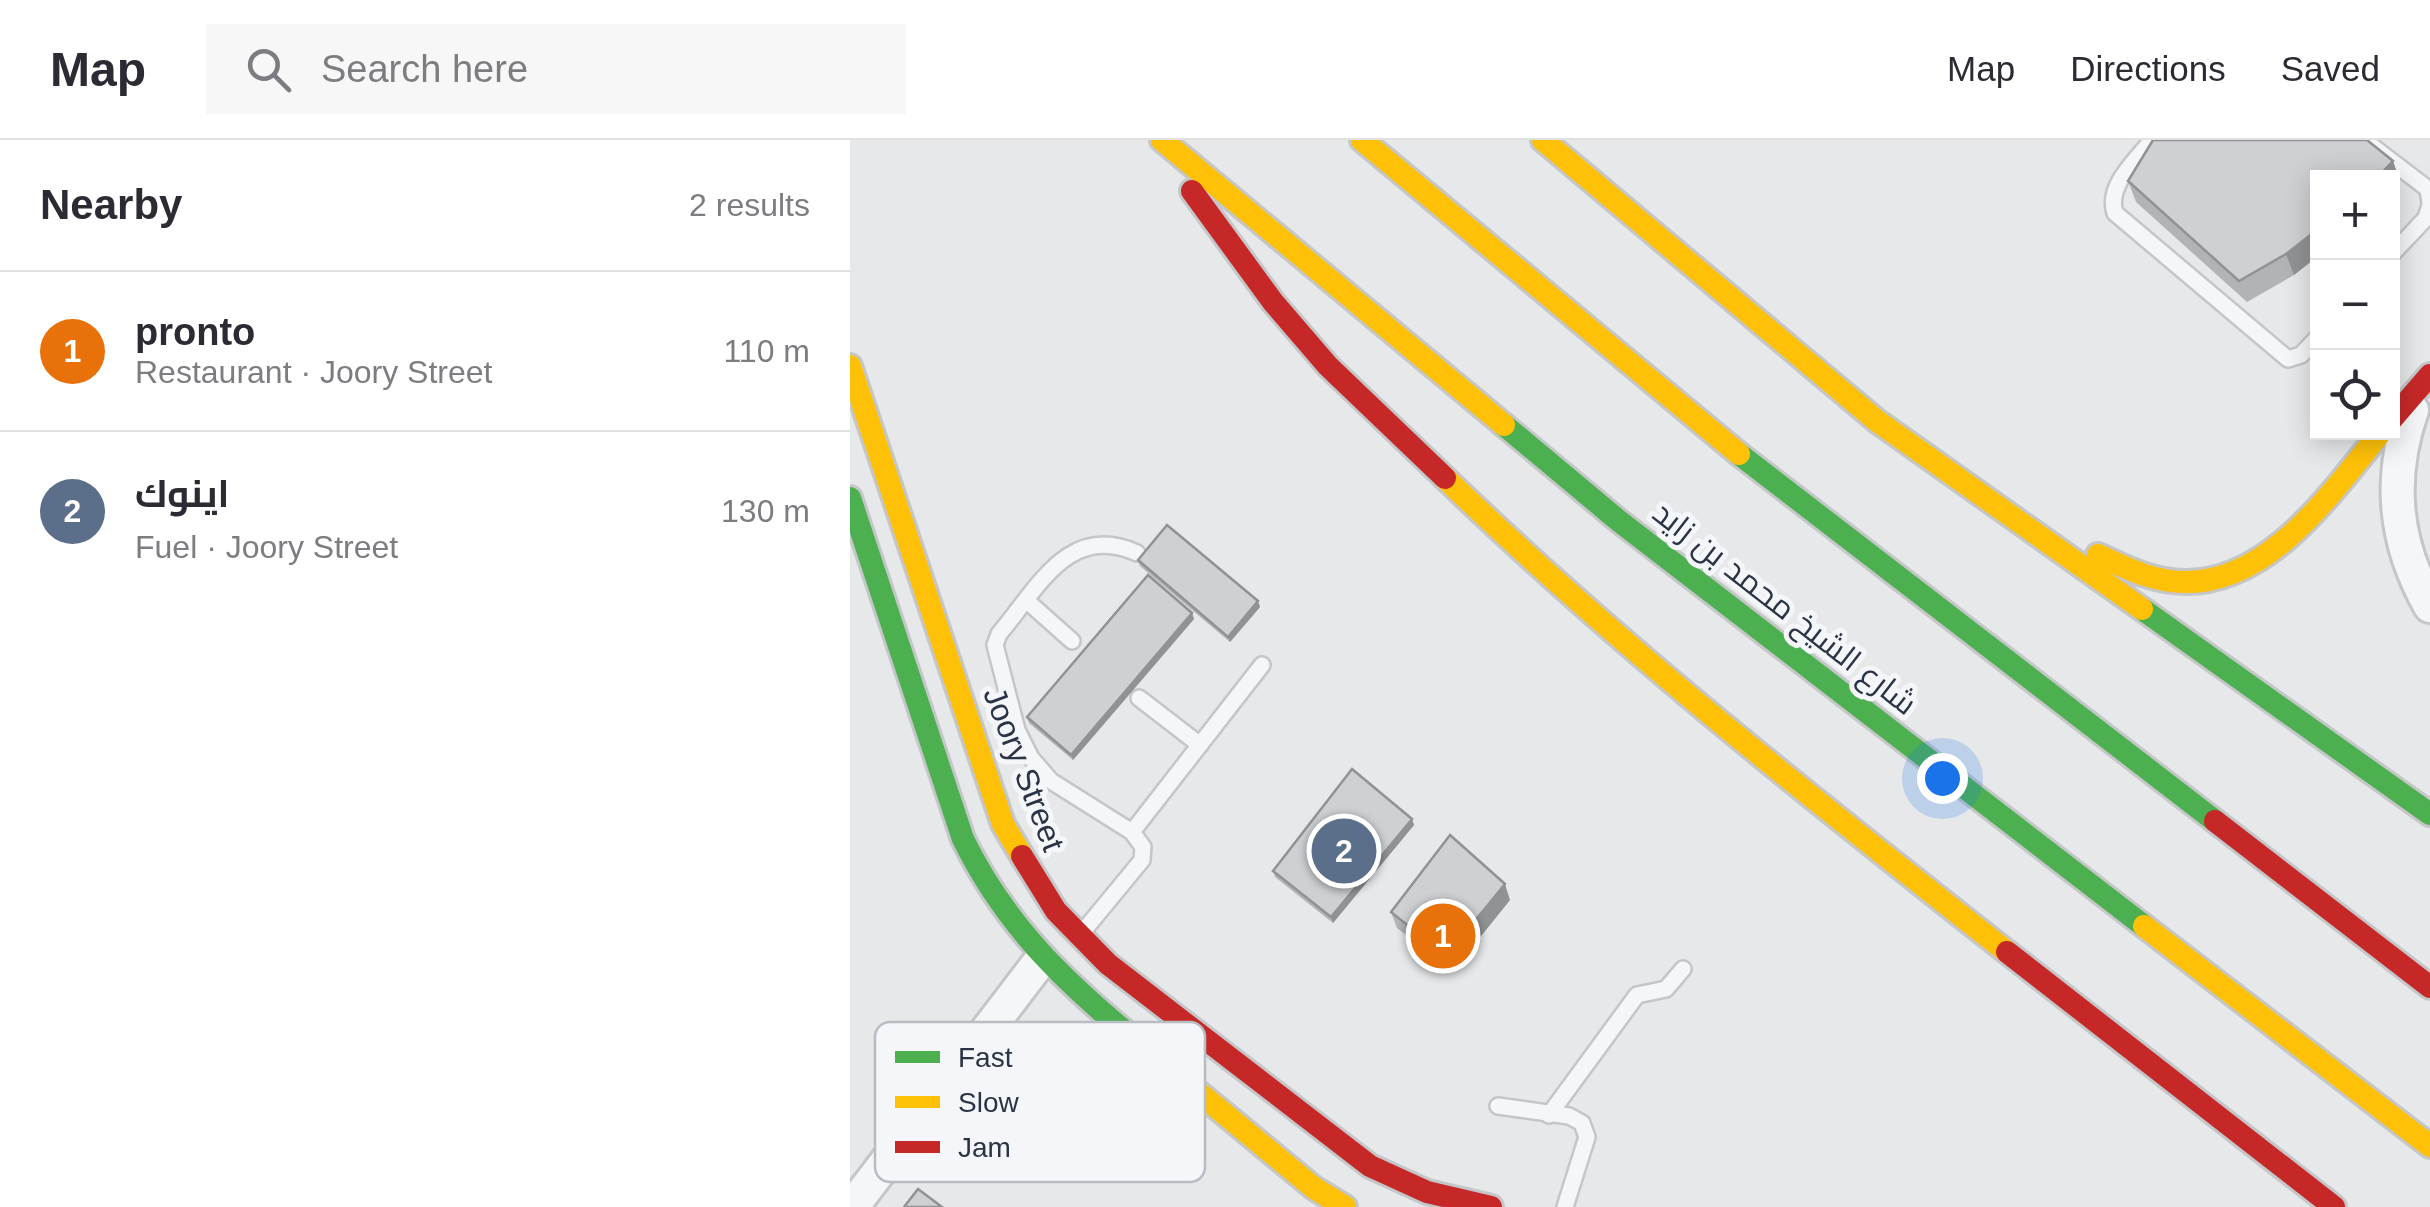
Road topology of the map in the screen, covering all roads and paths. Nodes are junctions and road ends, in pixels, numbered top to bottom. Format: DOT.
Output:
graph roads {
  1 [pos="1159,140"];
  2 [pos="1362,140"];
  3 [pos="1543,140"];
  4 [pos="2152,140"];
  5 [pos="2364,140"];
  6 [pos="2430,204"];
  7 [pos="2400,246"];
  8 [pos="2310,345"];
  9 [pos="850,366"];
  10 [pos="2430,375"];
  11 [pos="2400,410"];
  12 [pos="1877,422"];
  13 [pos="2374,440"];
  14 [pos="850,498"];
  15 [pos="1137,553"];
  16 [pos="1028,601"];
  17 [pos="2430,606"];
  18 [pos="1072,641"];
  19 [pos="1262,666"];
  20 [pos="1139,698"];
  21 [pos="1200,745"];
  22 [pos="2430,814"];
  23 [pos="1132,832"];
  24 [pos="1078,936"];
  25 [pos="1042,960"];
  26 [pos="1683,969"];
  27 [pos="2430,988"];
  28 [pos="994,1022"];
  29 [pos="1111,1022"];
  30 [pos="1185,1022"];
  31 [pos="1205,1038"];
  32 [pos="1205,1106"];
  33 [pos="1498,1106"];
  34 [pos="1549,1115"];
  35 [pos="2430,1146"];
  36 [pos="1344,1149"];
  37 [pos="875,1177"];
  38 [pos="1307,1197"];
  39 [pos="852,1207"];
  40 [pos="1344,1207"];
  41 [pos="1491,1207"];
  42 [pos="1565,1207"];
  43 [pos="2334,1207"];
  1 -- 35 [label="main road, شارع الشيخ محمد بن زايد"];
  1 -- 43 [label="main road"];
  2 -- 27 [label="main road"];
  3 -- 12 [label="main road"];
  4 -- 8 [label="lane"];
  5 -- 6 [label="lane"];
  6 -- 7 [label="lane"];
  9 -- 24 [label="main road, Joory Street"];
  10 -- 11 [label="main road"];
  10 -- 17 [label="street"];
  12 -- 13 [label="main road"];
  12 -- 22 [label="main road"];
  14 -- 25 [label="main road"];
  15 -- 16 [label="lane"];
  16 -- 18 [label="lane"];
  16 -- 23 [label="lane"];
  19 -- 21 [label="lane"];
  20 -- 21 [label="lane"];
  21 -- 23 [label="lane"];
  23 -- 24 [label="lane"];
  24 -- 30 [label="main road, Joory Street"];
  25 -- 28 [label="street"];
  25 -- 29 [label="main road"];
  26 -- 34 [label="lane"];
  31 -- 36 [label="main road, Joory Street"];
  32 -- 38 [label="main road"];
  33 -- 34 [label="lane"];
  34 -- 42 [label="lane"];
  36 -- 38 [label="street"];
  36 -- 41 [label="main road, Joory Street"];
  37 -- 39 [label="street"];
  38 -- 40 [label="main road"];
}
